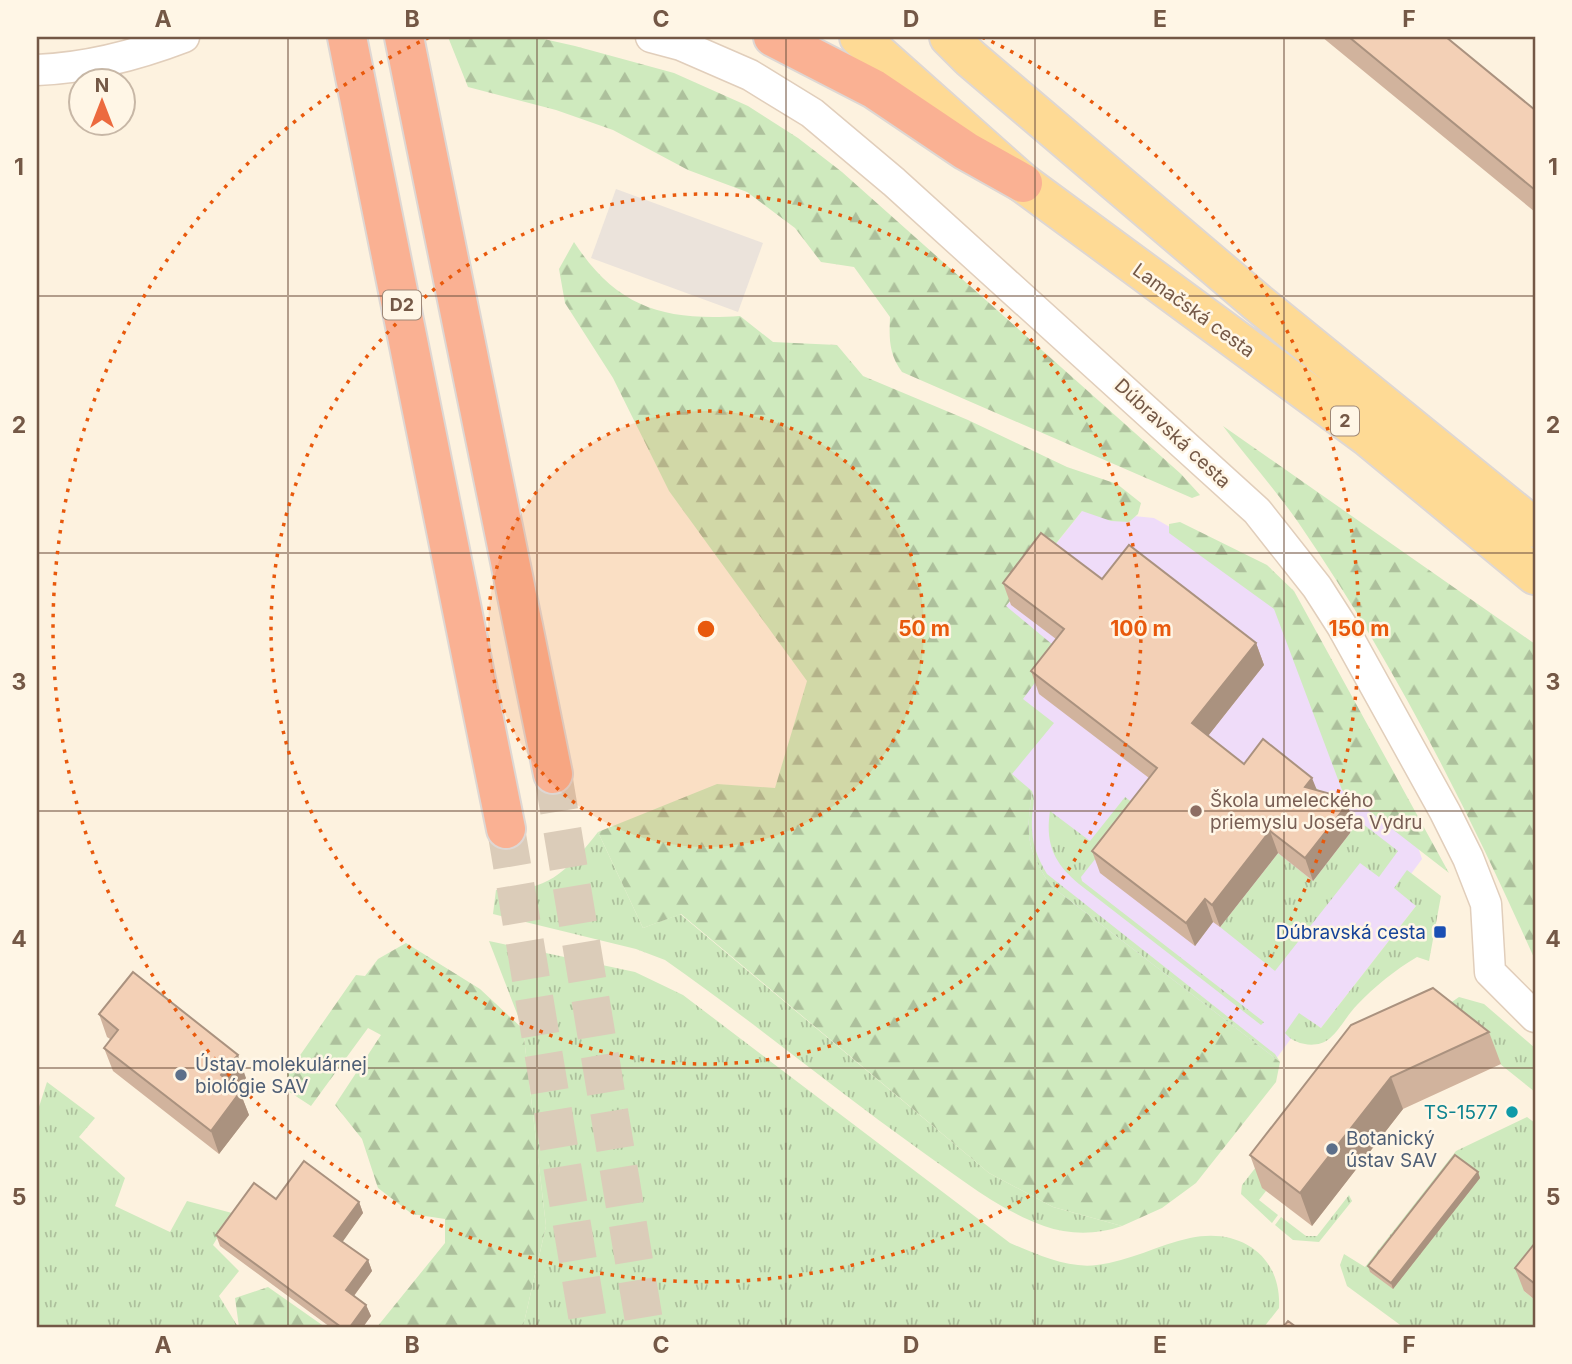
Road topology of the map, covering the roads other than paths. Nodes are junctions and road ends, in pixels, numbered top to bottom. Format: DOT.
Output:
graph roads {
  1 [pos="184,37"];
  2 [pos="651,37"];
  3 [pos="773,37"];
  4 [pos="859,37"];
  5 [pos="949,37"];
  6 [pos="407,52"];
  7 [pos="351,53"];
  8 [pos="37,70"];
  9 [pos="1023,183"];
  10 [pos="1535,528"];
  11 [pos="1535,575"];
  12 [pos="553,774"];
  13 [pos="506,829"];
  14 [pos="1535,1017"];
  1 -- 8 [label="street"];
  2 -- 14 [label="street, Dúbravská cesta"];
  3 -- 9 [label="highway"];
  4 -- 9 [label="main road, Lamačská cesta / 2"];
  5 -- 10 [label="main road, 2"];
  6 -- 12 [label="highway"];
  7 -- 13 [label="highway, D2"];
  9 -- 11 [label="main road, Lamačská cesta / 2"];
}
